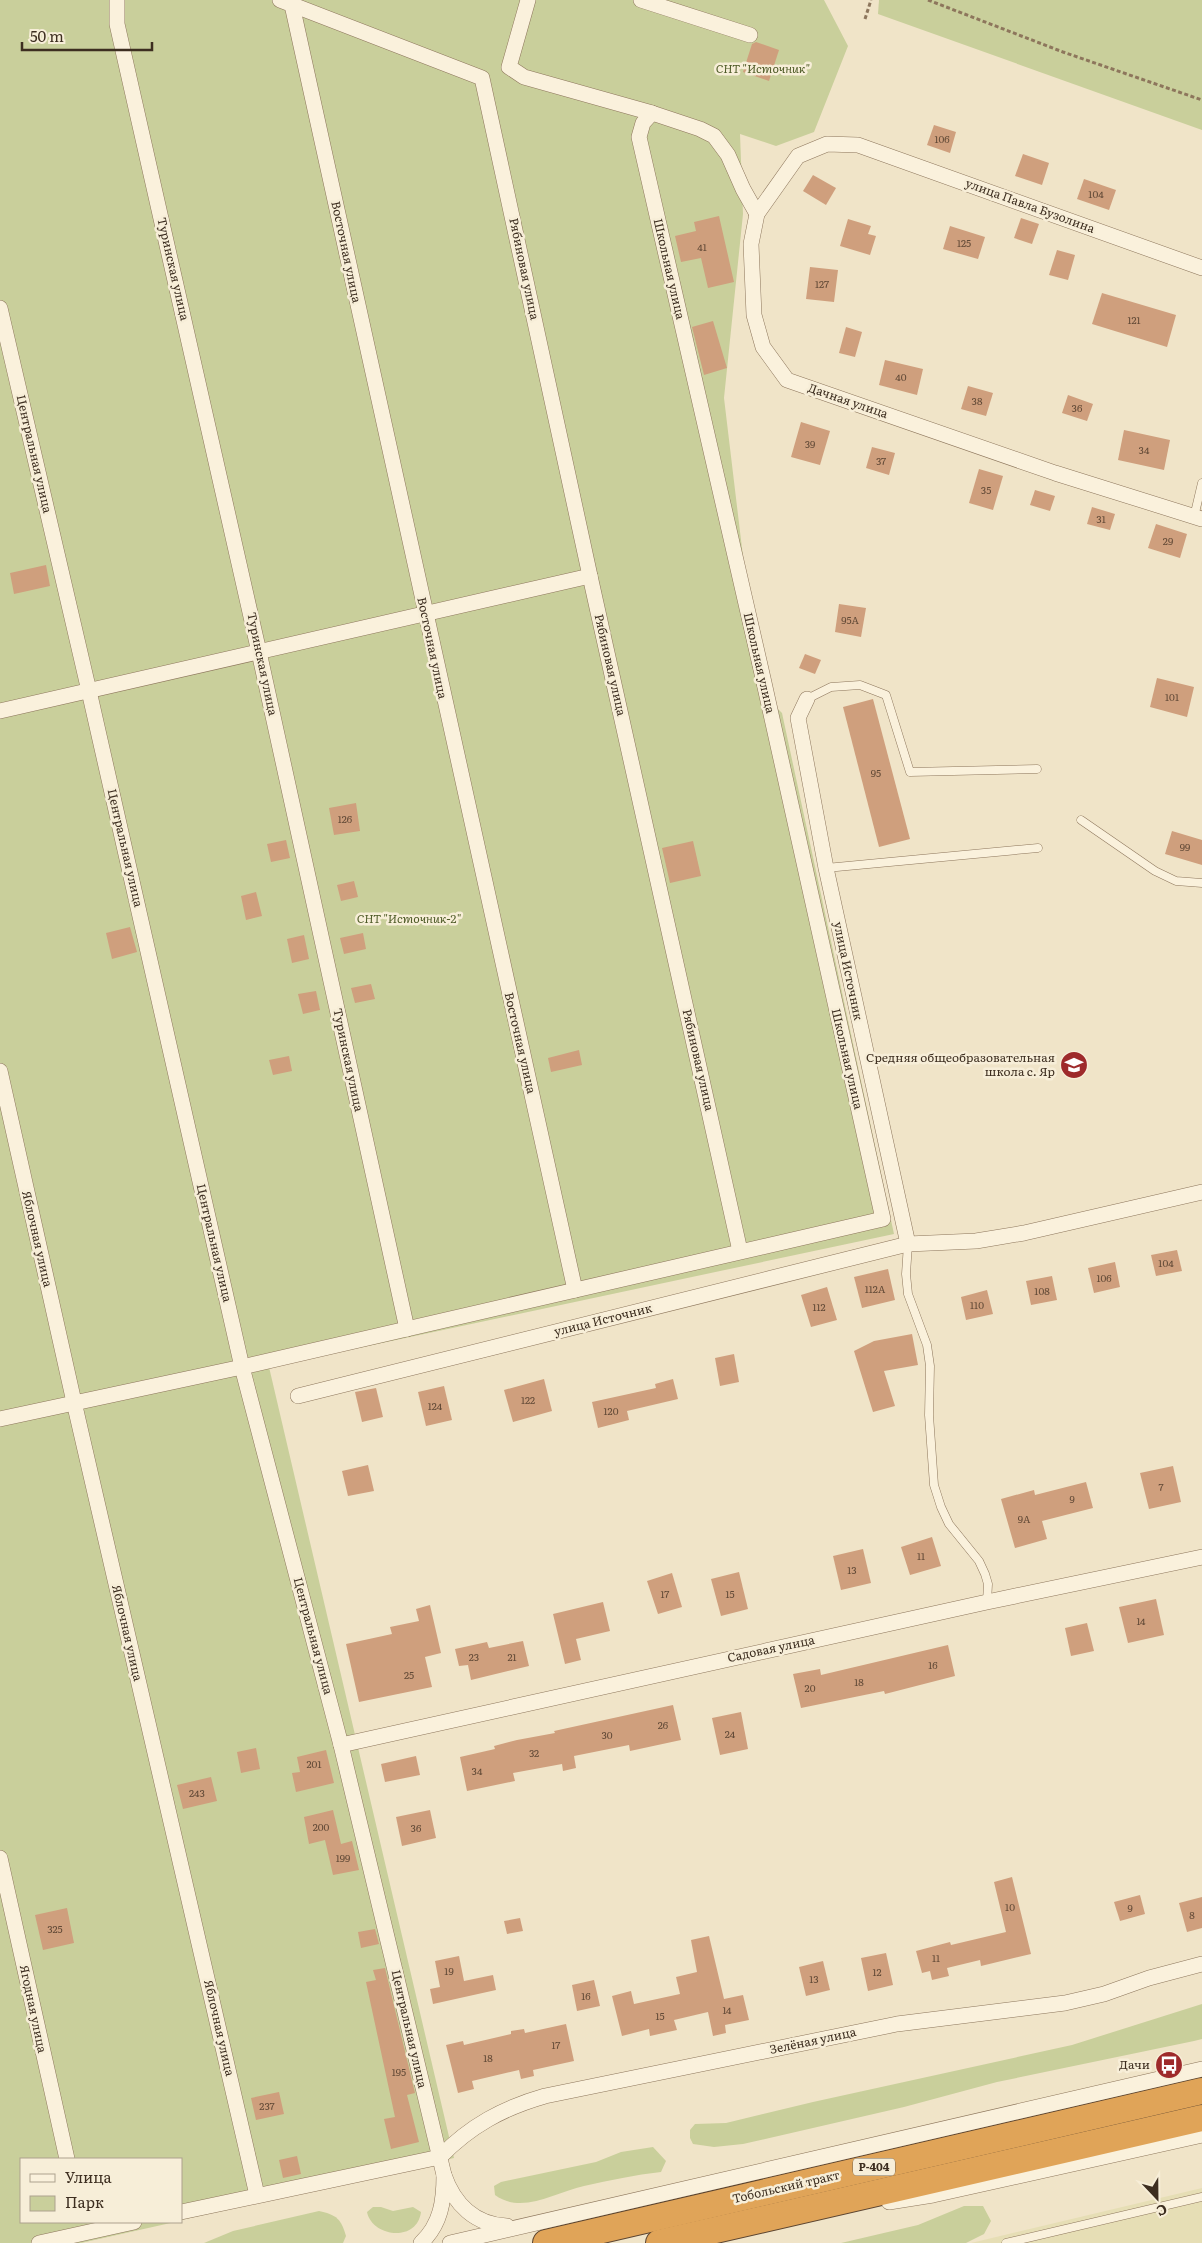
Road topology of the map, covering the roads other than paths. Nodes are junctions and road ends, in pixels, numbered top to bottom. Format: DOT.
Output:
graph roads {
  1 [pos="117,0"];
  2 [pos="528,0"];
  3 [pos="641,0"];
  4 [pos="286,2"];
  5 [pos="750,35"];
  6 [pos="652,113"];
  7 [pos="858,145"];
  8 [pos="757,214"];
  9 [pos="1202,268"];
  10 [pos="0,308"];
  11 [pos="1202,483"];
  12 [pos="1198,518"];
  13 [pos="590,576"];
  14 [pos="425,612"];
  15 [pos="259,652"];
  16 [pos="89,691"];
  17 [pos="807,699"];
  18 [pos="0,711"];
  19 [pos="1037,769"];
  20 [pos="1081,820"];
  21 [pos="1038,848"];
  22 [pos="826,868"];
  23 [pos="1202,883"];
  24 [pos="0,1071"];
  25 [pos="1202,1192"];
  26 [pos="908,1244"];
  27 [pos="740,1251"];
  28 [pos="575,1290"];
  29 [pos="407,1329"];
  30 [pos="242,1367"];
  31 [pos="298,1396"];
  32 [pos="74,1402"];
  33 [pos="0,1419"];
  34 [pos="1202,1557"];
  35 [pos="987,1602"];
  36 [pos="341,1745"];
  37 [pos="0,1858"];
  38 [pos="1202,1964"];
  39 [pos="1202,2069"];
  40 [pos="1202,2091"];
  41 [pos="1202,2118"];
  42 [pos="1202,2136"];
  43 [pos="440,2157"];
  44 [pos="67,2158"];
  45 [pos="444,2175"];
  46 [pos="257,2195"];
  47 [pos="1202,2197"];
  48 [pos="182,2212"];
  49 [pos="124,2223"];
  50 [pos="82,2227"];
  51 [pos="719,2229"];
  52 [pos="539,2234"];
  53 [pos="39,2243"];
  54 [pos="421,2243"];
  55 [pos="450,2243"];
  56 [pos="659,2243"];
  57 [pos="1006,2243"];
  1 -- 15 [label="street, Туринская улица"];
  2 -- 6 [label="street"];
  3 -- 5 [label="street"];
  4 -- 13 [label="street, Рябиновая улица"];
  4 -- 14 [label="street, Восточная улица"];
  6 -- 8 [label="street"];
  6 -- 27 [label="street, Школьная улица"];
  7 -- 8 [label="street, Дачная улица"];
  7 -- 9 [label="street, улица Павла Бузолина"];
  8 -- 12 [label="street, Дачная улица"];
  10 -- 16 [label="street, Центральная улица"];
  11 -- 12 [label="lane"];
  13 -- 14 [label="street"];
  13 -- 27 [label="street, Рябиновая улица"];
  14 -- 15 [label="street"];
  14 -- 28 [label="street, Восточная улица"];
  15 -- 16 [label="street"];
  15 -- 29 [label="street, Туринская улица"];
  16 -- 18 [label="street"];
  16 -- 30 [label="street, Центральная улица"];
  17 -- 19 [label="lane"];
  17 -- 22 [label="street, улица Источник"];
  20 -- 23 [label="lane"];
  21 -- 22 [label="lane"];
  22 -- 26 [label="street, улица Источник"];
  24 -- 32 [label="street, Яблочная улица"];
  25 -- 26 [label="street, улица Источник"];
  26 -- 31 [label="street, улица Источник"];
  26 -- 35 [label="lane"];
  27 -- 28 [label="street"];
  28 -- 29 [label="street"];
  29 -- 30 [label="street"];
  30 -- 32 [label="street"];
  30 -- 36 [label="street, Центральная улица"];
  32 -- 33 [label="street"];
  32 -- 46 [label="street, Яблочная улица"];
  34 -- 35 [label="street, Садовая улица"];
  35 -- 36 [label="street, Садовая улица"];
  36 -- 43 [label="street, Центральная улица"];
  37 -- 44 [label="street, Ягодная улица"];
  38 -- 43 [label="street, Зелёная улица"];
  39 -- 52 [label="street"];
  40 -- 52 [label="highway, Тобольский тракт / Р-404"];
  41 -- 51 [label="highway, Тобольский тракт / Р-404"];
  42 -- 51 [label="street"];
  43 -- 45 [label="street, Центральная улица"];
  43 -- 46 [label="street"];
  45 -- 52 [label="street"];
  45 -- 54 [label="street"];
  46 -- 48 [label="street"];
  47 -- 57 [label="lane"];
  49 -- 50 [label="street"];
  50 -- 53 [label="street"];
  51 -- 56 [label="highway, Тобольский тракт / Р-404"];
  52 -- 55 [label="street"];
}
